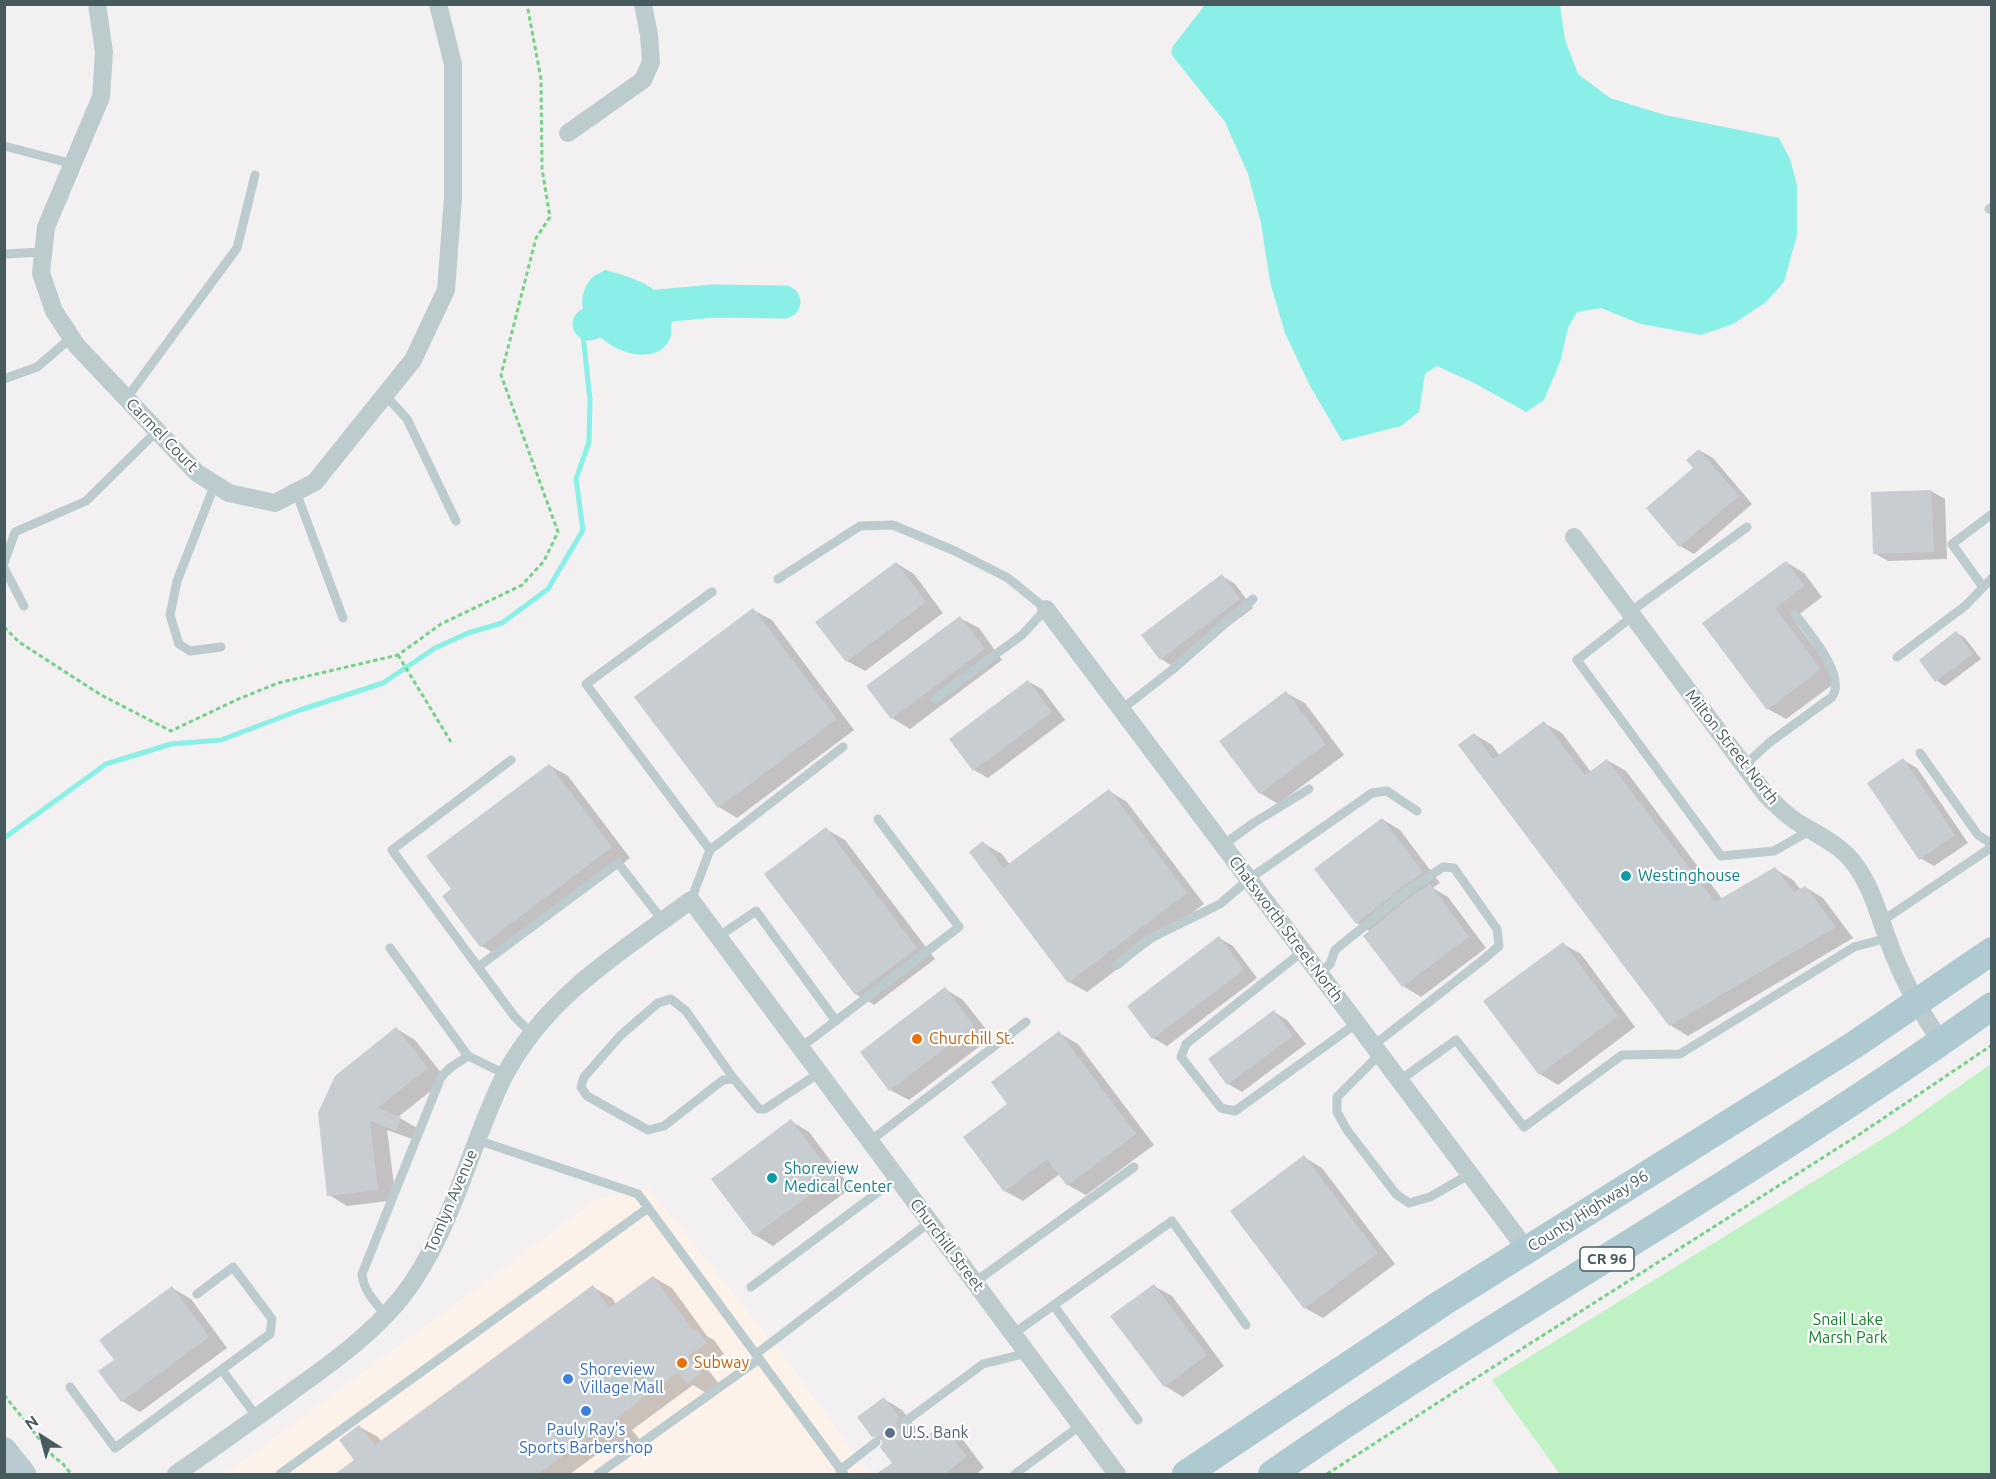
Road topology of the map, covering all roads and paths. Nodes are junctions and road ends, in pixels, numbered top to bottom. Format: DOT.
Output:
graph roads {
  1 [pos="97,4"];
  2 [pos="438,4"];
  3 [pos="527,4"];
  4 [pos="643,4"];
  5 [pos="568,132"];
  6 [pos="4,146"];
  7 [pos="72,164"];
  8 [pos="255,175"];
  9 [pos="43,252"];
  10 [pos="4,254"];
  11 [pos="71,338"];
  12 [pos="4,380"];
  13 [pos="385,395"];
  14 [pos="126,399"];
  15 [pos="157,431"];
  16 [pos="215,484"];
  17 [pos="296,492"];
  18 [pos="1992,514"];
  19 [pos="456,521"];
  20 [pos="1747,527"];
  21 [pos="1574,537"];
  22 [pos="4,563"];
  23 [pos="4,568"];
  24 [pos="1992,578"];
  25 [pos="778,579"];
  26 [pos="1983,587"];
  27 [pos="712,592"];
  28 [pos="1253,599"];
  29 [pos="24,606"];
  30 [pos="1046,609"];
  31 [pos="1632,614"];
  32 [pos="1795,614"];
  33 [pos="343,618"];
  34 [pos="4,627"];
  35 [pos="220,647"];
  36 [pos="398,655"];
  37 [pos="1897,657"];
  38 [pos="935,699"];
  39 [pos="1122,710"];
  40 [pos="451,742"];
  41 [pos="843,747"];
  42 [pos="1920,753"];
  43 [pos="511,760"];
  44 [pos="1744,766"];
  45 [pos="1309,789"];
  46 [pos="1418,811"];
  47 [pos="878,819"];
  48 [pos="1811,830"];
  49 [pos="1223,845"];
  50 [pos="1992,845"];
  51 [pos="710,850"];
  52 [pos="1249,879"];
  53 [pos="691,900"];
  54 [pos="663,921"];
  55 [pos="1884,930"];
  56 [pos="718,937"];
  57 [pos="390,948"];
  58 [pos="1303,951"];
  59 [pos="1992,951"];
  60 [pos="1117,965"];
  61 [pos="478,966"];
  62 [pos="1320,974"];
  63 [pos="1916,1004"];
  64 [pos="1992,1006"];
  65 [pos="836,1021"];
  66 [pos="1026,1022"];
  67 [pos="1358,1023"];
  68 [pos="531,1033"];
  69 [pos="1941,1042"];
  70 [pos="1992,1045"];
  71 [pos="800,1048"];
  72 [pos="1377,1050"];
  73 [pos="468,1056"];
  74 [pos="819,1073"];
  75 [pos="505,1074"];
  76 [pos="734,1079"];
  77 [pos="1400,1080"];
  78 [pos="477,1140"];
  79 [pos="870,1141"];
  80 [pos="1134,1167"];
  81 [pos="1470,1174"];
  82 [pos="897,1178"];
  83 [pos="648,1208"];
  84 [pos="930,1222"];
  85 [pos="1526,1249"];
  86 [pos="975,1282"];
  87 [pos="751,1287"];
  88 [pos="197,1294"];
  89 [pos="1054,1306"];
  90 [pos="386,1315"];
  91 [pos="1246,1325"];
  92 [pos="1013,1334"];
  93 [pos="1027,1353"];
  94 [pos="757,1356"];
  95 [pos="222,1370"];
  96 [pos="70,1387"];
  97 [pos="4,1395"];
  98 [pos="256,1417"];
  99 [pos="1138,1420"];
  100 [pos="903,1423"];
  101 [pos="1081,1425"];
  102 [pos="876,1442"];
  103 [pos="4,1450"];
  104 [pos="842,1472"];
  105 [pos="23,1474"];
  106 [pos="71,1474"];
  107 [pos="176,1474"];
  108 [pos="280,1474"];
  109 [pos="598,1474"];
  110 [pos="1015,1474"];
  111 [pos="1118,1474"];
  112 [pos="1186,1474"];
  113 [pos="1272,1474"];
  114 [pos="1327,1474"];
  1 -- 7 [label="street, Carmel Court"];
  2 -- 13 [label="street, Carmel Court"];
  3 -- 36 [label="path"];
  4 -- 5 [label="street"];
  6 -- 7 [label="lane"];
  7 -- 9 [label="street, Carmel Court"];
  8 -- 14 [label="lane"];
  9 -- 10 [label="lane"];
  9 -- 11 [label="street, Carmel Court"];
  11 -- 12 [label="lane"];
  11 -- 14 [label="street, Carmel Court"];
  13 -- 17 [label="street, Carmel Court"];
  13 -- 19 [label="lane"];
  14 -- 15 [label="street, Carmel Court"];
  15 -- 16 [label="street, Carmel Court"];
  15 -- 22 [label="lane"];
  16 -- 17 [label="street, Carmel Court"];
  16 -- 35 [label="lane"];
  17 -- 33 [label="lane"];
  18 -- 26 [label="lane"];
  20 -- 31 [label="lane"];
  21 -- 31 [label="street, Milton Street North"];
  23 -- 29 [label="lane"];
  24 -- 26 [label="lane"];
  25 -- 30 [label="lane"];
  26 -- 37 [label="lane"];
  27 -- 51 [label="lane"];
  28 -- 39 [label="lane"];
  30 -- 38 [label="lane"];
  30 -- 39 [label="street, Chatsworth Street North"];
  31 -- 44 [label="street, Milton Street North"];
  31 -- 48 [label="lane"];
  32 -- 44 [label="lane"];
  34 -- 36 [label="path"];
  36 -- 40 [label="path"];
  39 -- 49 [label="street, Chatsworth Street North"];
  41 -- 51 [label="lane"];
  42 -- 50 [label="lane"];
  43 -- 61 [label="lane"];
  44 -- 48 [label="street, Milton Street North"];
  45 -- 49 [label="lane"];
  46 -- 52 [label="lane"];
  47 -- 65 [label="lane"];
  48 -- 55 [label="street, Milton Street North"];
  49 -- 52 [label="street, Chatsworth Street North"];
  50 -- 55 [label="lane"];
  51 -- 53 [label="lane"];
  52 -- 58 [label="street, Chatsworth Street North"];
  52 -- 60 [label="lane"];
  53 -- 54 [label="street, Tomlyn Avenue"];
  53 -- 56 [label="street, Churchill Street"];
  54 -- 61 [label="lane"];
  54 -- 68 [label="street, Tomlyn Avenue"];
  55 -- 63 [label="street, Milton Street North"];
  55 -- 77 [label="lane"];
  56 -- 65 [label="lane"];
  56 -- 71 [label="street, Churchill Street"];
  57 -- 73 [label="lane"];
  58 -- 62 [label="street, Chatsworth Street North"];
  58 -- 67 [label="lane"];
  59 -- 63 [label="main road, County Highway 96"];
  61 -- 68 [label="lane"];
  62 -- 67 [label="street, Chatsworth Street North"];
  62 -- 72 [label="lane"];
  63 -- 69 [label="street, Milton Street North"];
  63 -- 85 [label="main road, County Highway 96"];
  64 -- 69 [label="main road, CR 96"];
  65 -- 71 [label="lane"];
  66 -- 79 [label="lane"];
  67 -- 72 [label="street, Chatsworth Street North"];
  68 -- 75 [label="street, Tomlyn Avenue"];
  69 -- 113 [label="main road, CR 96"];
  70 -- 114 [label="path"];
  71 -- 74 [label="street, Churchill Street"];
  72 -- 77 [label="street, Chatsworth Street North"];
  72 -- 81 [label="lane"];
  73 -- 75 [label="lane"];
  73 -- 90 [label="lane"];
  74 -- 76 [label="lane"];
  74 -- 79 [label="street, Churchill Street"];
  75 -- 78 [label="street, Tomlyn Avenue"];
  76 -- 76 [label="lane"];
  77 -- 81 [label="street, Chatsworth Street North"];
  78 -- 83 [label="lane"];
  78 -- 90 [label="street, Tomlyn Avenue"];
  79 -- 82 [label="street, Churchill Street"];
  80 -- 86 [label="lane"];
  81 -- 85 [label="street, Chatsworth Street North"];
  82 -- 84 [label="street, Churchill Street"];
  82 -- 87 [label="lane"];
  83 -- 94 [label="lane"];
  83 -- 108 [label="lane"];
  84 -- 86 [label="street, Churchill Street"];
  84 -- 94 [label="lane"];
  85 -- 112 [label="main road, County Highway 96"];
  86 -- 92 [label="street, Churchill Street"];
  88 -- 95 [label="lane"];
  89 -- 91 [label="lane"];
  89 -- 92 [label="lane"];
  89 -- 99 [label="lane"];
  90 -- 98 [label="street, Tomlyn Avenue"];
  92 -- 93 [label="street, Churchill Street"];
  93 -- 100 [label="lane"];
  93 -- 101 [label="street, Churchill Street"];
  94 -- 104 [label="lane"];
  94 -- 109 [label="lane"];
  95 -- 96 [label="lane"];
  95 -- 98 [label="lane"];
  97 -- 106 [label="path"];
  98 -- 107 [label="street, Tomlyn Avenue"];
  101 -- 110 [label="lane"];
  101 -- 111 [label="street, Churchill Street"];
  102 -- 104 [label="lane"];
  103 -- 105 [label="main road"];
}
